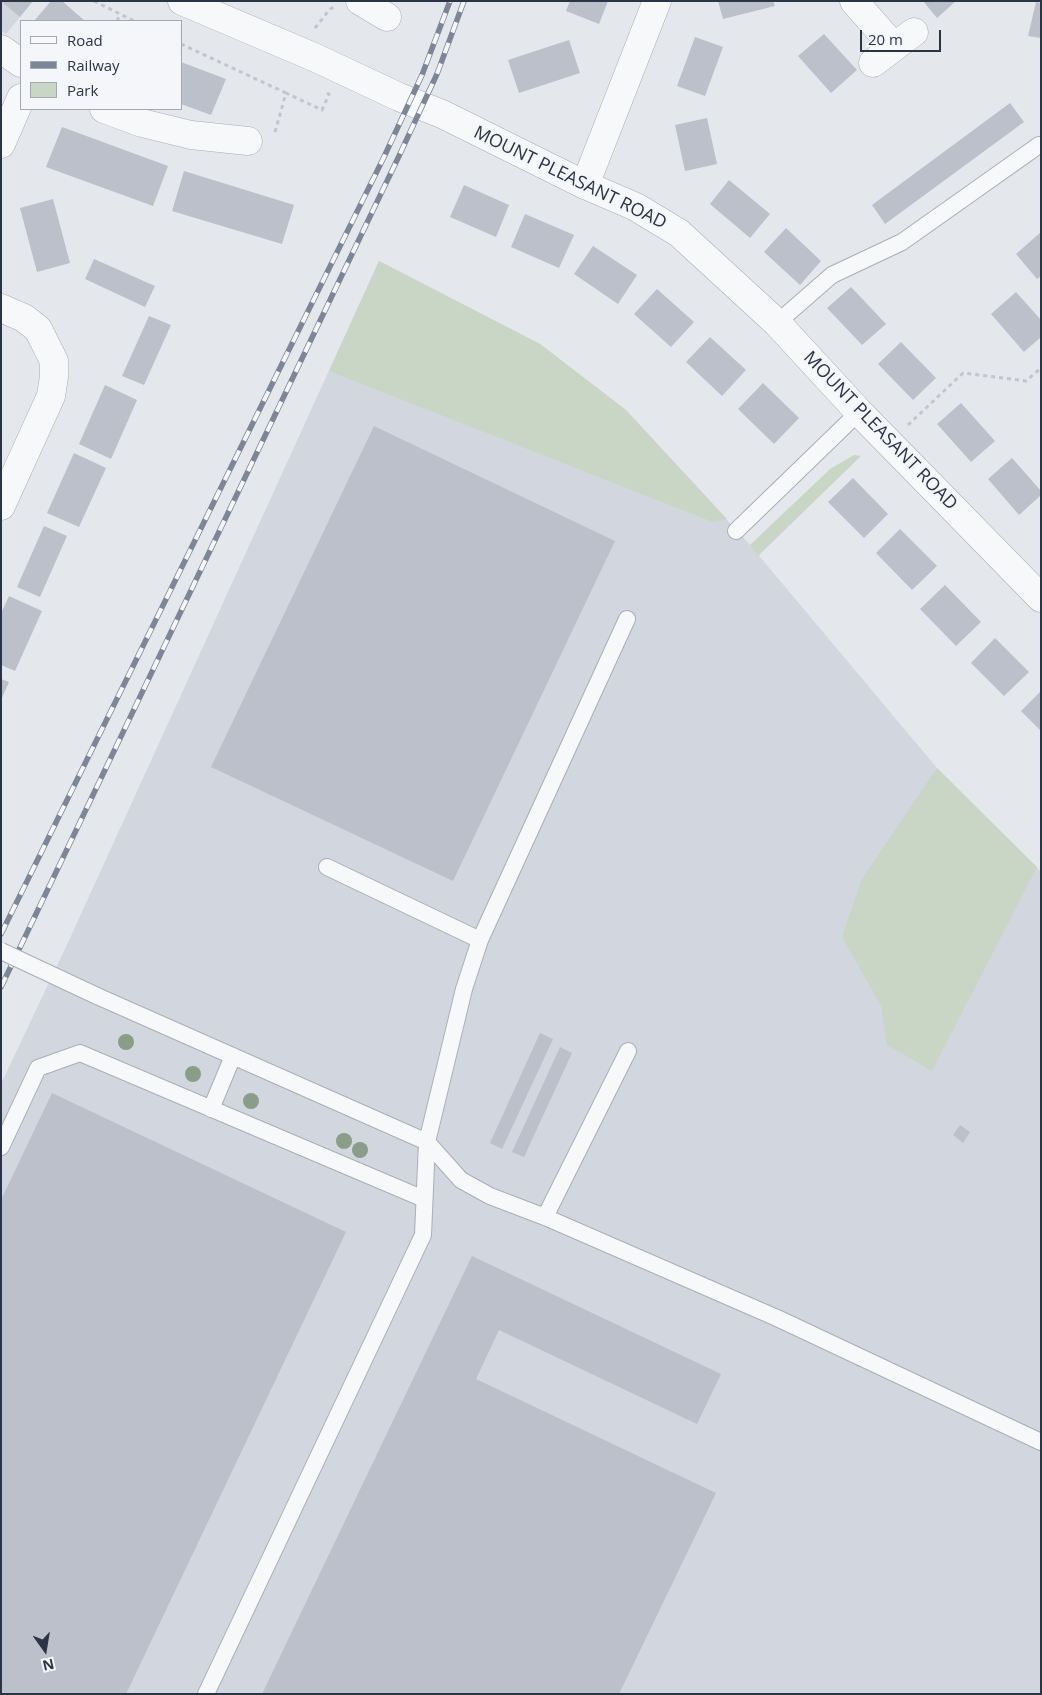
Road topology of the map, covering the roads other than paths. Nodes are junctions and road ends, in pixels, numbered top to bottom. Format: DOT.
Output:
graph roads {
  1 [pos="182,1"];
  2 [pos="360,1"];
  3 [pos="657,1"];
  4 [pos="854,1"];
  5 [pos="388,17"];
  6 [pos="894,47"];
  7 [pos="1,49"];
  8 [pos="20,62"];
  9 [pos="20,100"];
  10 [pos="107,110"];
  11 [pos="248,141"];
  12 [pos="1,144"];
  13 [pos="1038,144"];
  14 [pos="585,185"];
  15 [pos="1,308"];
  16 [pos="777,323"];
  17 [pos="859,412"];
  18 [pos="1,506"];
  19 [pos="736,531"];
  20 [pos="1041,598"];
  21 [pos="627,619"];
  22 [pos="327,867"];
  23 [pos="480,940"];
  24 [pos="1,951"];
  25 [pos="628,1051"];
  26 [pos="233,1056"];
  27 [pos="211,1109"];
  28 [pos="427,1142"];
  29 [pos="1,1147"];
  30 [pos="424,1200"];
  31 [pos="545,1217"];
  32 [pos="1041,1442"];
  33 [pos="206,1694"];
  1 -- 14 [label="street, MOUNT PLEASANT ROAD"];
  2 -- 5 [label="street"];
  3 -- 14 [label="street"];
  4 -- 6 [label="street"];
  7 -- 8 [label="street"];
  9 -- 12 [label="street"];
  10 -- 11 [label="street"];
  13 -- 16 [label="lane"];
  14 -- 16 [label="street, MOUNT PLEASANT ROAD"];
  15 -- 18 [label="street"];
  16 -- 17 [label="street, MOUNT PLEASANT ROAD"];
  17 -- 19 [label="lane"];
  17 -- 20 [label="street, MOUNT PLEASANT ROAD"];
  21 -- 23 [label="lane"];
  22 -- 23 [label="lane"];
  23 -- 28 [label="lane"];
  24 -- 26 [label="lane, bridge"];
  25 -- 31 [label="lane"];
  26 -- 27 [label="lane"];
  26 -- 28 [label="lane"];
  27 -- 29 [label="lane"];
  27 -- 30 [label="lane"];
  28 -- 30 [label="lane"];
  28 -- 31 [label="lane"];
  30 -- 33 [label="lane"];
  31 -- 32 [label="lane"];
}
